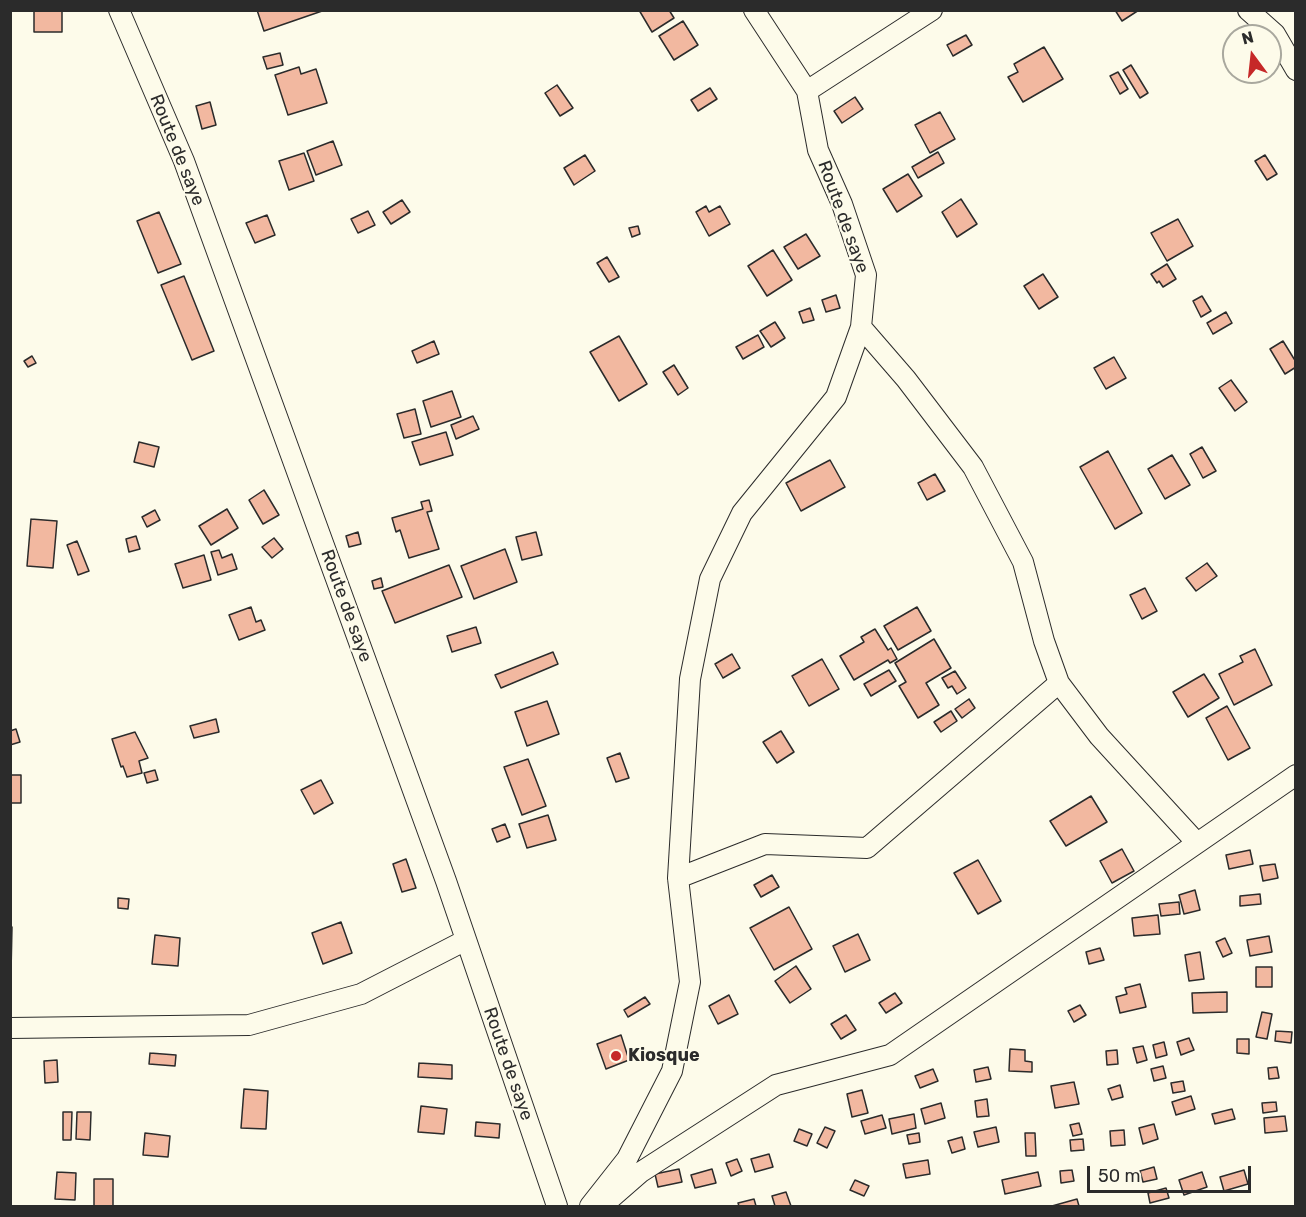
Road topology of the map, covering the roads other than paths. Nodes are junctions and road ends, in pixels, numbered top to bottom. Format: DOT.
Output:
graph roads {
  1 [pos="119,10"];
  2 [pos="754,10"];
  3 [pos="932,10"];
  4 [pos="1248,10"];
  5 [pos="1261,10"];
  6 [pos="1264,24"];
  7 [pos="1269,24"];
  8 [pos="1282,46"];
  9 [pos="1296,70"];
  10 [pos="807,92"];
  11 [pos="861,327"];
  12 [pos="1059,683"];
  13 [pos="1296,775"];
  14 [pos="1197,843"];
  15 [pos="678,878"];
  16 [pos="466,940"];
  17 [pos="10,1028"];
  18 [pos="557,1206"];
  19 [pos="590,1206"];
  20 [pos="601,1206"];
  1 -- 16 [label="street, Route de saye"];
  2 -- 10 [label="street"];
  3 -- 10 [label="street"];
  4 -- 6 [label="street"];
  5 -- 7 [label="street"];
  8 -- 9 [label="street"];
  10 -- 11 [label="street, Route de saye"];
  11 -- 12 [label="street"];
  11 -- 15 [label="street, Route de saye"];
  12 -- 14 [label="street"];
  12 -- 15 [label="street"];
  13 -- 14 [label="street"];
  14 -- 20 [label="street"];
  15 -- 19 [label="street, Route de saye"];
  16 -- 17 [label="street"];
  16 -- 18 [label="street, Route de saye"];
}
